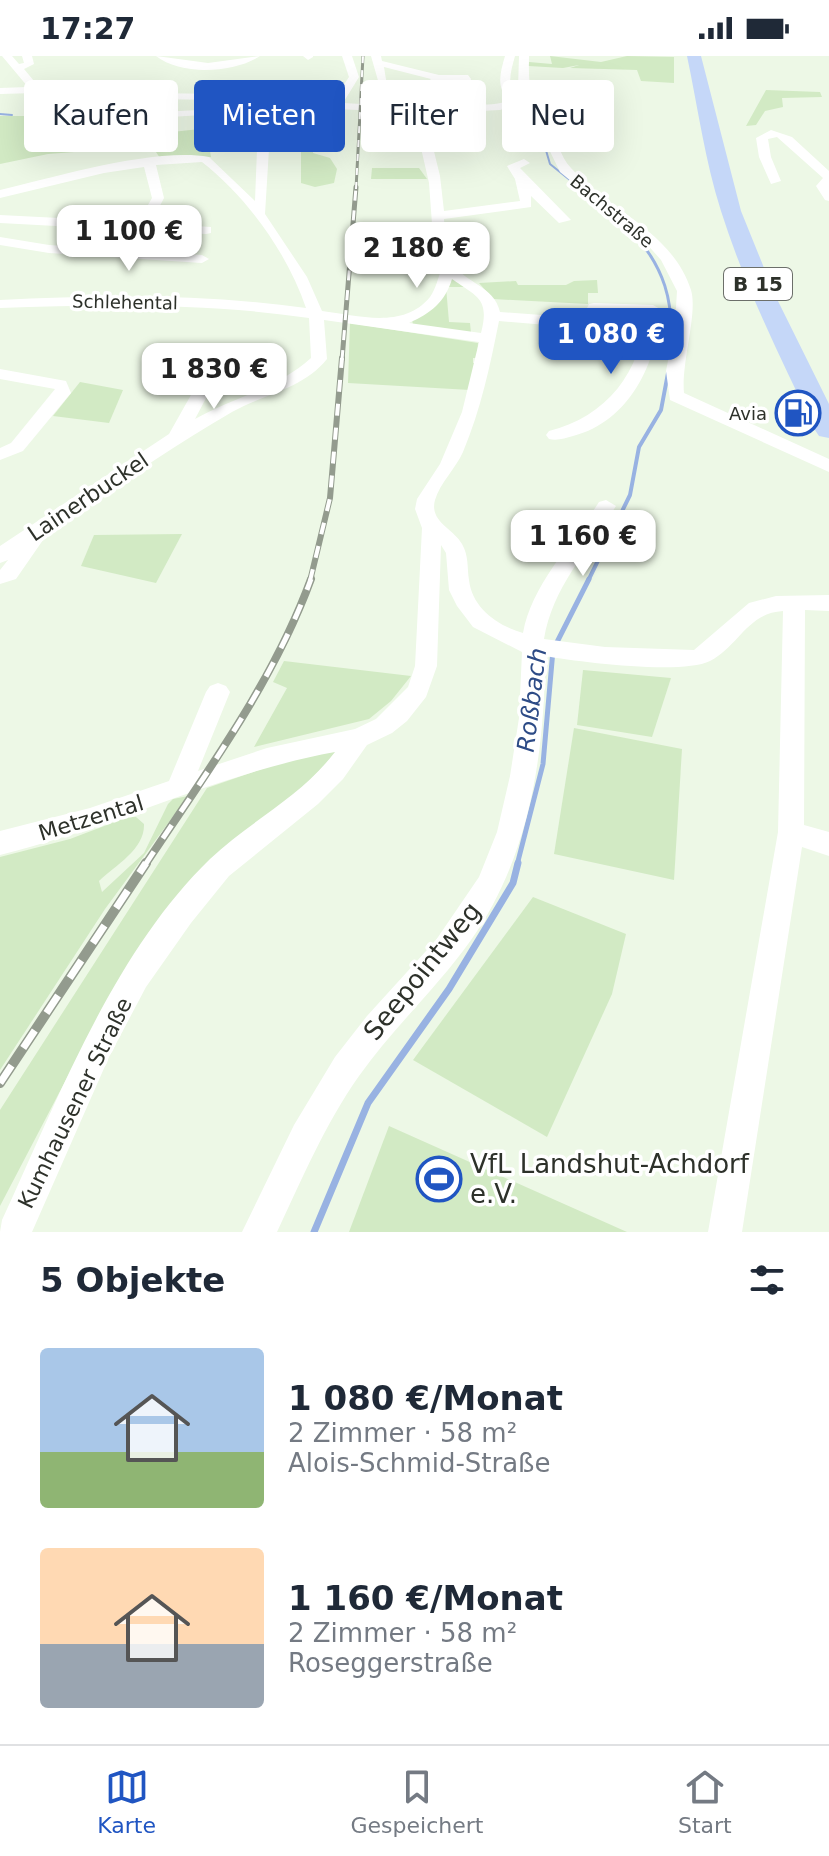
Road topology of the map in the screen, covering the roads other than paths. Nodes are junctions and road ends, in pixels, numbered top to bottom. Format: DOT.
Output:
graph roads {
  1 [pos="7,56"];
  2 [pos="161,56"];
  3 [pos="255,56"];
  4 [pos="347,56"];
  5 [pos="510,56"];
  6 [pos="524,56"];
  7 [pos="694,56"];
  8 [pos="33,59"];
  9 [pos="377,59"];
  10 [pos="16,69"];
  11 [pos="439,78"];
  12 [pos="26,80"];
  13 [pos="380,80"];
  14 [pos="437,80"];
  15 [pos="466,80"];
  16 [pos="504,80"];
  17 [pos="522,80"];
  18 [pos="24,90"];
  19 [pos="0,91"];
  20 [pos="345,94"];
  21 [pos="194,96"];
  22 [pos="502,105"];
  23 [pos="486,109"];
  24 [pos="263,152"];
  25 [pos="428,152"];
  26 [pos="556,152"];
  27 [pos="149,162"];
  28 [pos="524,163"];
  29 [pos="829,178"];
  30 [pos="521,179"];
  31 [pos="775,181"];
  32 [pos="0,194"];
  33 [pos="829,197"];
  34 [pos="546,202"];
  35 [pos="527,204"];
  36 [pos="258,214"];
  37 [pos="439,216"];
  38 [pos="0,219"];
  39 [pos="564,220"];
  40 [pos="144,224"];
  41 [pos="206,230"];
  42 [pos="0,241"];
  43 [pos="202,259"];
  44 [pos="449,268"];
  45 [pos="0,289"];
  46 [pos="0,304"];
  47 [pos="250,305"];
  48 [pos="316,316"];
  49 [pos="493,316"];
  50 [pos="392,324"];
  51 [pos="486,338"];
  52 [pos="215,366"];
  53 [pos="0,374"];
  54 [pos="829,430"];
  55 [pos="555,435"];
  56 [pos="177,437"];
  57 [pos="0,455"];
  58 [pos="829,466"];
  59 [pos="606,506"];
  60 [pos="432,528"];
  61 [pos="40,529"];
  62 [pos="0,556"];
  63 [pos="0,577"];
  64 [pos="829,603"];
  65 [pos="792,605"];
  66 [pos="537,645"];
  67 [pos="218,692"];
  68 [pos="359,738"];
  69 [pos="179,787"];
  70 [pos="791,832"];
  71 [pos="0,843"];
  72 [pos="829,844"];
  73 [pos="14,1232"];
  74 [pos="259,1232"];
  75 [pos="725,1232"];
  1 -- 10 [label="street"];
  2 -- 3 [label="street"];
  4 -- 20 [label="street"];
  5 -- 16 [label="street, Bachstraße"];
  6 -- 17 [label="street, Bachstraße"];
  7 -- 54 [label="main road, B 15"];
  8 -- 10 [label="street"];
  9 -- 11 [label="street"];
  9 -- 13 [label="street"];
  10 -- 12 [label="street"];
  10 -- 21 [label="street"];
  11 -- 14 [label="street"];
  11 -- 15 [label="street"];
  18 -- 19 [label="street"];
  22 -- 23 [label="street"];
  24 -- 36 [label="street"];
  25 -- 37 [label="street"];
  26 -- 58 [label="street, Bachstraße"];
  27 -- 32 [label="street, Lainerbuckel"];
  27 -- 36 [label="street, Lainerbuckel"];
  27 -- 40 [label="street"];
  28 -- 30 [label="street"];
  29 -- 31 [label="street"];
  29 -- 33 [label="street"];
  30 -- 34 [label="street"];
  30 -- 35 [label="street"];
  34 -- 35 [label="street"];
  34 -- 39 [label="street"];
  35 -- 37 [label="street"];
  36 -- 48 [label="street, Lainerbuckel"];
  37 -- 44 [label="street"];
  38 -- 40 [label="street"];
  40 -- 41 [label="street"];
  42 -- 43 [label="street"];
  44 -- 49 [label="street"];
  44 -- 50 [label="street"];
  45 -- 47 [label="street, Schlehental"];
  46 -- 47 [label="street, Schlehental"];
  47 -- 48 [label="street, Schlehental"];
  48 -- 50 [label="street, Schlehental"];
  48 -- 56 [label="street, Lainerbuckel"];
  49 -- 51 [label="street, Kumhausener Straße"];
  49 -- 55 [label="street"];
  50 -- 51 [label="street, Schlehental"];
  51 -- 60 [label="street, Kumhausener Straße"];
  52 -- 56 [label="street, Lainerbuckel"];
  53 -- 57 [label="street"];
  56 -- 61 [label="street, Lainerbuckel"];
  59 -- 66 [label="street, Seepointweg"];
  60 -- 66 [label="street"];
  60 -- 68 [label="street, Kumhausener Straße"];
  61 -- 62 [label="street, Lainerbuckel"];
  61 -- 63 [label="street"];
  64 -- 65 [label="street"];
  65 -- 66 [label="street"];
  65 -- 70 [label="street"];
  66 -- 74 [label="street, Seepointweg"];
  67 -- 69 [label="street"];
  68 -- 69 [label="street, Metzental"];
  68 -- 73 [label="street, Kumhausener Straße"];
  69 -- 71 [label="street, Metzental"];
  70 -- 72 [label="street"];
  70 -- 75 [label="street"];
}
